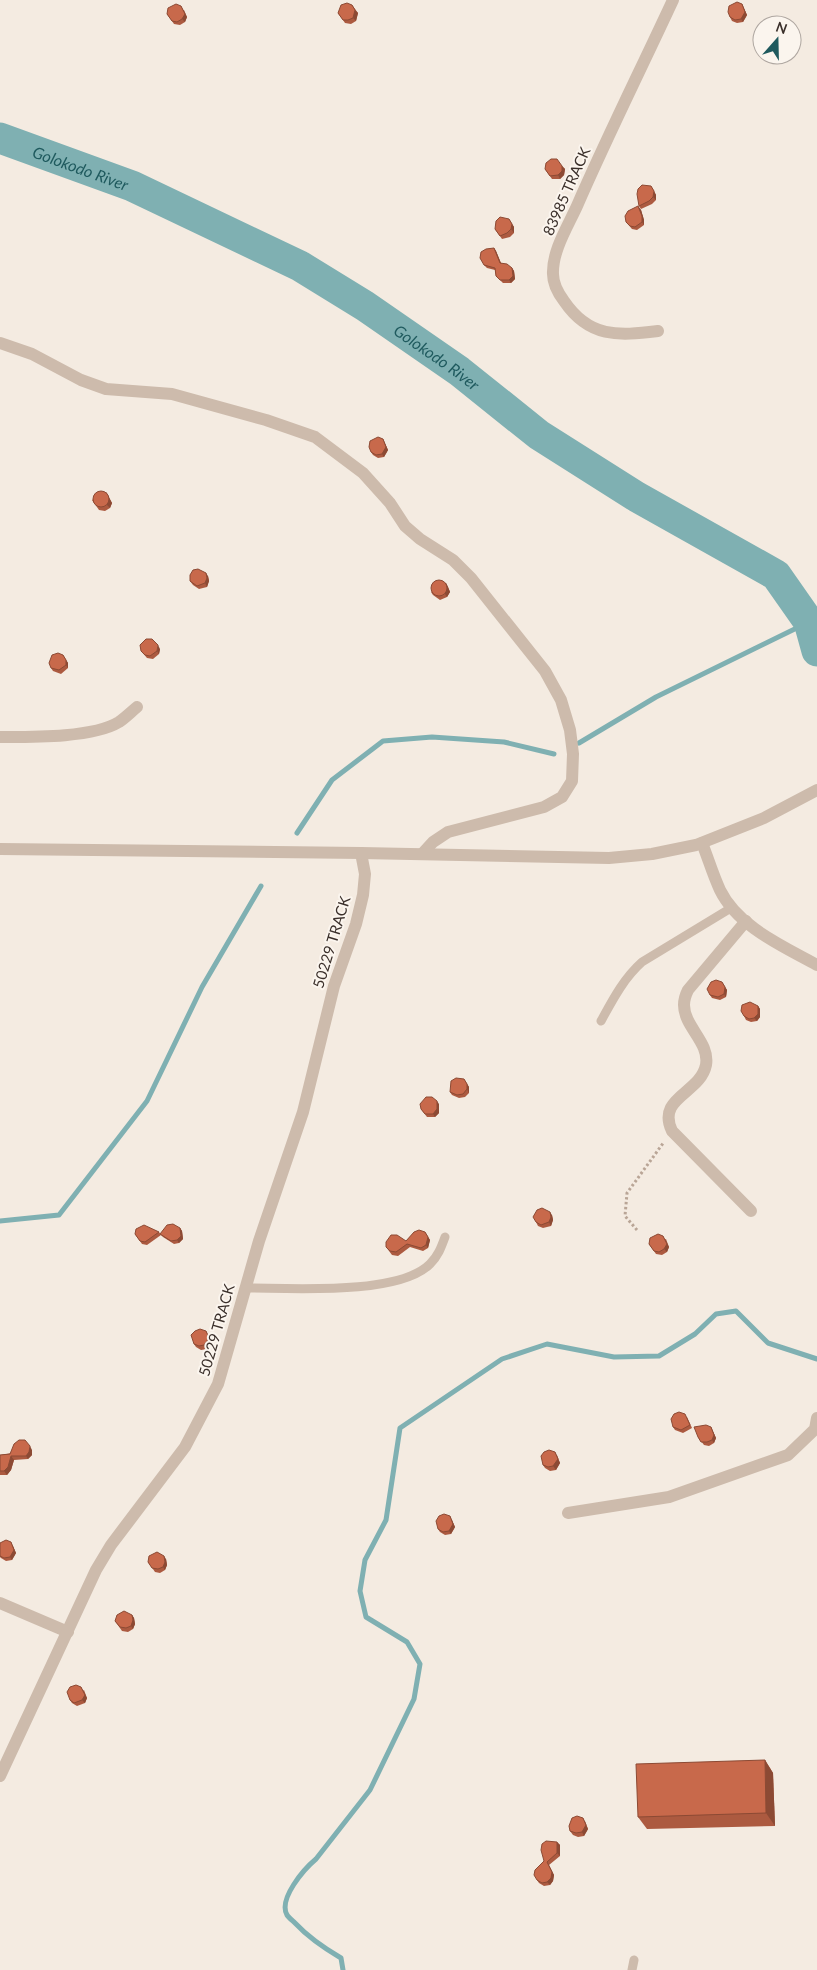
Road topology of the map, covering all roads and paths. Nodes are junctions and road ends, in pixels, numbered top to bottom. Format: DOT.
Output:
graph roads {
  1 [pos="673,0"];
  2 [pos="658,331"];
  3 [pos="0,343"];
  4 [pos="137,707"];
  5 [pos="0,737"];
  6 [pos="817,790"];
  7 [pos="702,843"];
  8 [pos="0,849"];
  9 [pos="361,853"];
  10 [pos="422,854"];
  11 [pos="732,908"];
  12 [pos="746,921"];
  13 [pos="817,965"];
  14 [pos="601,1021"];
  15 [pos="672,1131"];
  16 [pos="751,1210"];
  17 [pos="637,1230"];
  18 [pos="444,1237"];
  19 [pos="245,1288"];
  20 [pos="817,1418"];
  21 [pos="568,1513"];
  22 [pos="0,1603"];
  23 [pos="68,1632"];
  24 [pos="0,1776"];
  25 [pos="634,1960"];
  26 [pos="632,1970"];
  1 -- 2 [label="street, 83985 TRACK"];
  3 -- 10 [label="street"];
  4 -- 5 [label="street"];
  6 -- 7 [label="street"];
  7 -- 10 [label="street"];
  7 -- 11 [label="street"];
  8 -- 9 [label="street"];
  9 -- 10 [label="street"];
  9 -- 19 [label="street, 50229 TRACK"];
  11 -- 12 [label="street"];
  11 -- 14 [label="lane"];
  12 -- 13 [label="street"];
  12 -- 15 [label="street"];
  15 -- 16 [label="street"];
  15 -- 17 [label="path"];
  18 -- 19 [label="lane"];
  19 -- 23 [label="street, 50229 TRACK"];
  20 -- 21 [label="street"];
  22 -- 23 [label="street"];
  23 -- 24 [label="street, 50229 TRACK"];
  25 -- 26 [label="lane"];
}
